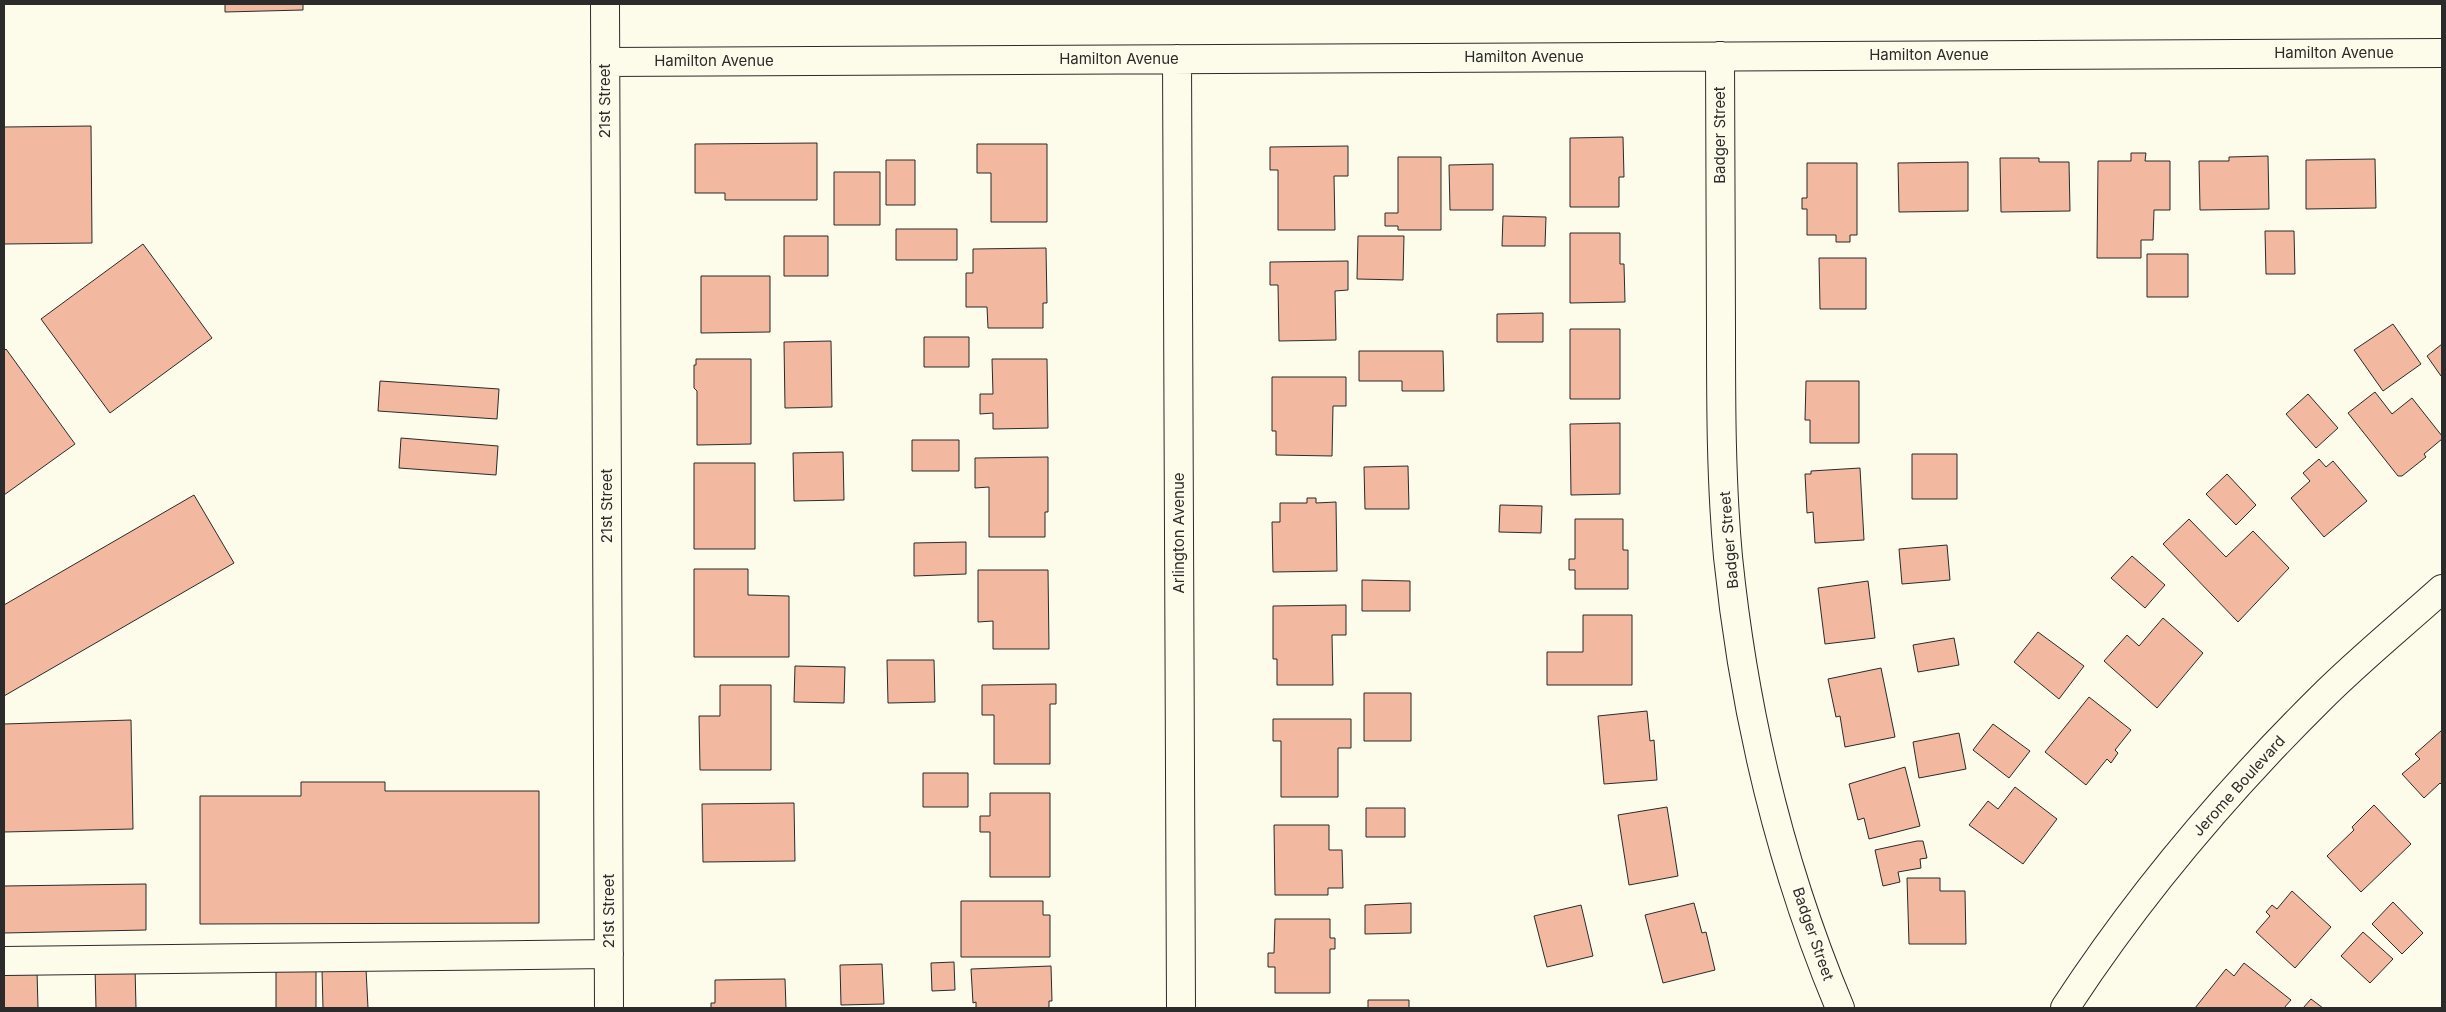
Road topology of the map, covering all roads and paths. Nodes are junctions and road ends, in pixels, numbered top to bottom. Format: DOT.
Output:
graph roads {
  1 [pos="605,4"];
  2 [pos="2442,53"];
  3 [pos="1720,56"];
  4 [pos="1177,58"];
  5 [pos="605,62"];
  6 [pos="2442,589"];
  7 [pos="610,954"];
  8 [pos="4,961"];
  9 [pos="609,1008"];
  10 [pos="1181,1008"];
  11 [pos="1840,1008"];
  12 [pos="2065,1008"];
  1 -- 5 [label="street, 21st Street"];
  2 -- 3 [label="street, Hamilton Avenue"];
  3 -- 4 [label="street, Hamilton Avenue"];
  3 -- 11 [label="street, Badger Street"];
  4 -- 5 [label="street, Hamilton Avenue"];
  4 -- 10 [label="street, Arlington Avenue"];
  5 -- 7 [label="street, 21st Street"];
  6 -- 12 [label="street, Jerome Boulevard"];
  7 -- 8 [label="street"];
  7 -- 9 [label="street, 21st Street"];
}
